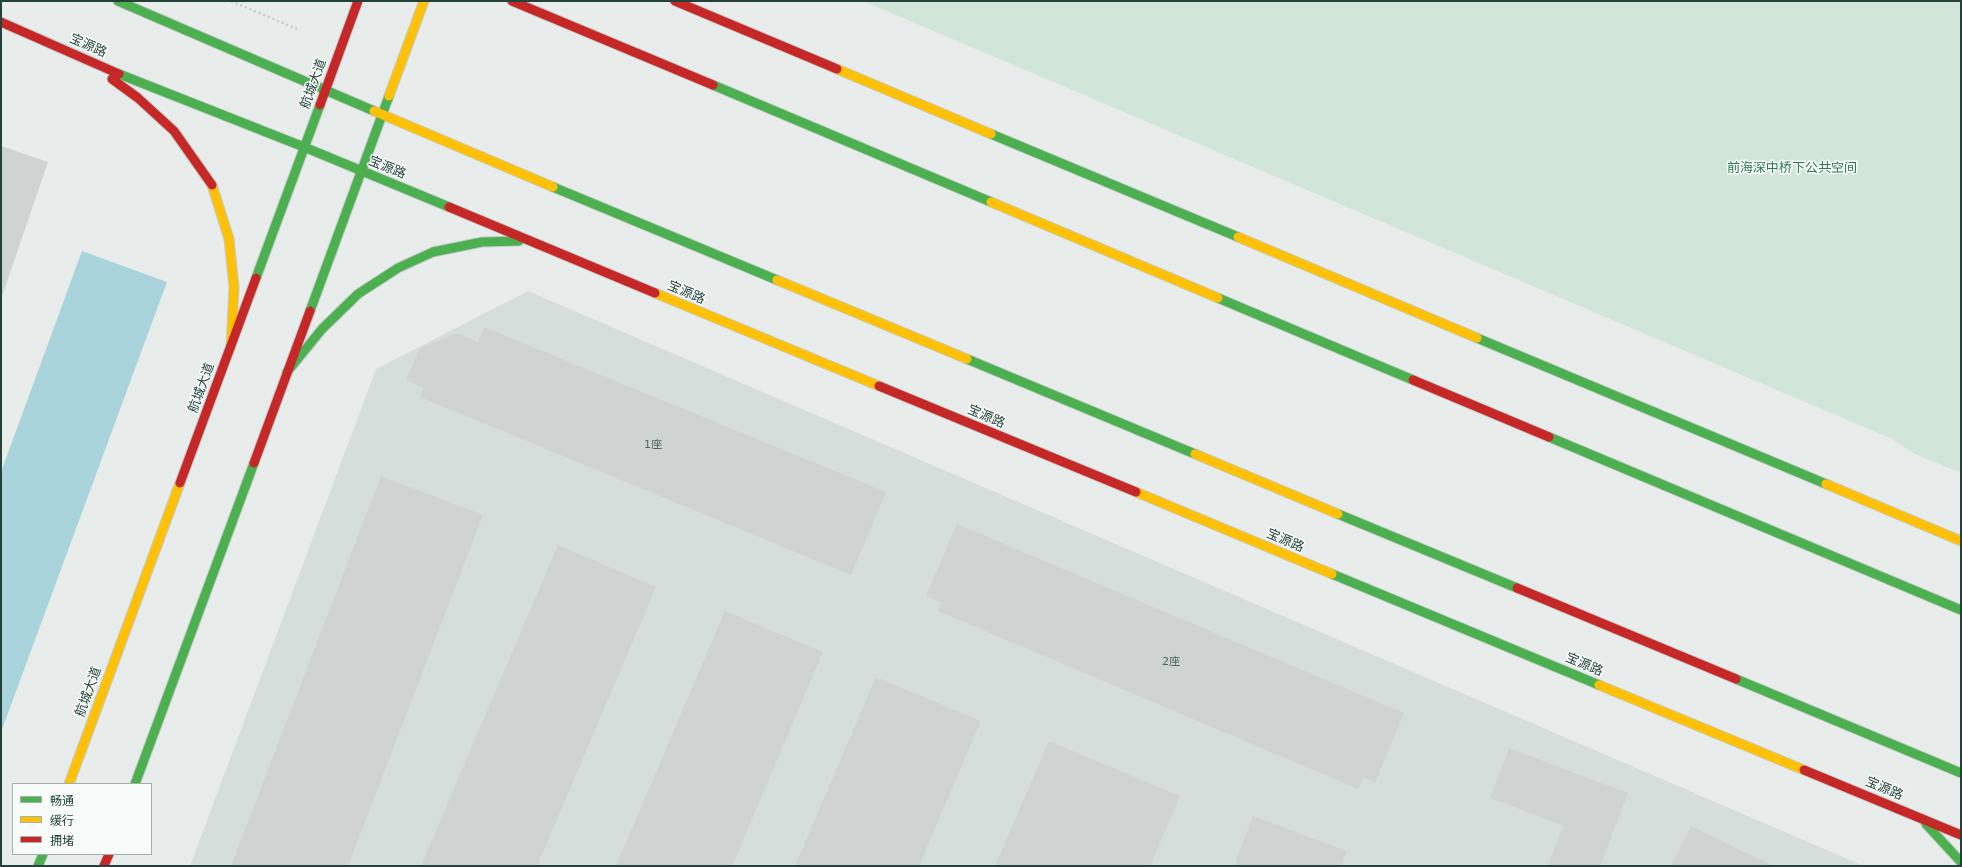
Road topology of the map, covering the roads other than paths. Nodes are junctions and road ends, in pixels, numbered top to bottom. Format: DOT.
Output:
graph roads {
  1 [pos="118,1"];
  2 [pos="358,1"];
  3 [pos="424,1"];
  4 [pos="512,1"];
  5 [pos="675,1"];
  6 [pos="1,22"];
  7 [pos="89,62"];
  8 [pos="326,92"];
  9 [pos="382,116"];
  10 [pos="304,147"];
  11 [pos="362,171"];
  12 [pos="528,241"];
  13 [pos="230,347"];
  14 [pos="287,372"];
  15 [pos="1961,541"];
  16 [pos="1961,610"];
  17 [pos="1961,773"];
  18 [pos="69,783"];
  19 [pos="135,783"];
  20 [pos="1921,818"];
  21 [pos="1961,835"];
  22 [pos="43,855"];
  23 [pos="109,855"];
  24 [pos="1961,862"];
  25 [pos="38,866"];
  26 [pos="104,866"];
  1 -- 8 [label="main road"];
  2 -- 8 [label="main road, 航城大道"];
  3 -- 9 [label="main road"];
  4 -- 16 [label="main road"];
  5 -- 15 [label="main road"];
  6 -- 7 [label="main road, 宝源路"];
  7 -- 10 [label="main road, 宝源路"];
  7 -- 13 [label="main road"];
  8 -- 9 [label="main road"];
  8 -- 10 [label="main road, 航城大道"];
  9 -- 11 [label="main road"];
  9 -- 17 [label="main road"];
  10 -- 11 [label="main road, 宝源路"];
  10 -- 13 [label="main road, 航城大道"];
  11 -- 12 [label="main road, 宝源路"];
  11 -- 14 [label="main road"];
  12 -- 14 [label="main road"];
  12 -- 20 [label="main road, 宝源路"];
  13 -- 18 [label="main road, 航城大道"];
  14 -- 19 [label="main road"];
  20 -- 21 [label="main road, 宝源路"];
  20 -- 24 [label="main road"];
  22 -- 25 [label="main road"];
  23 -- 26 [label="main road"];
}
